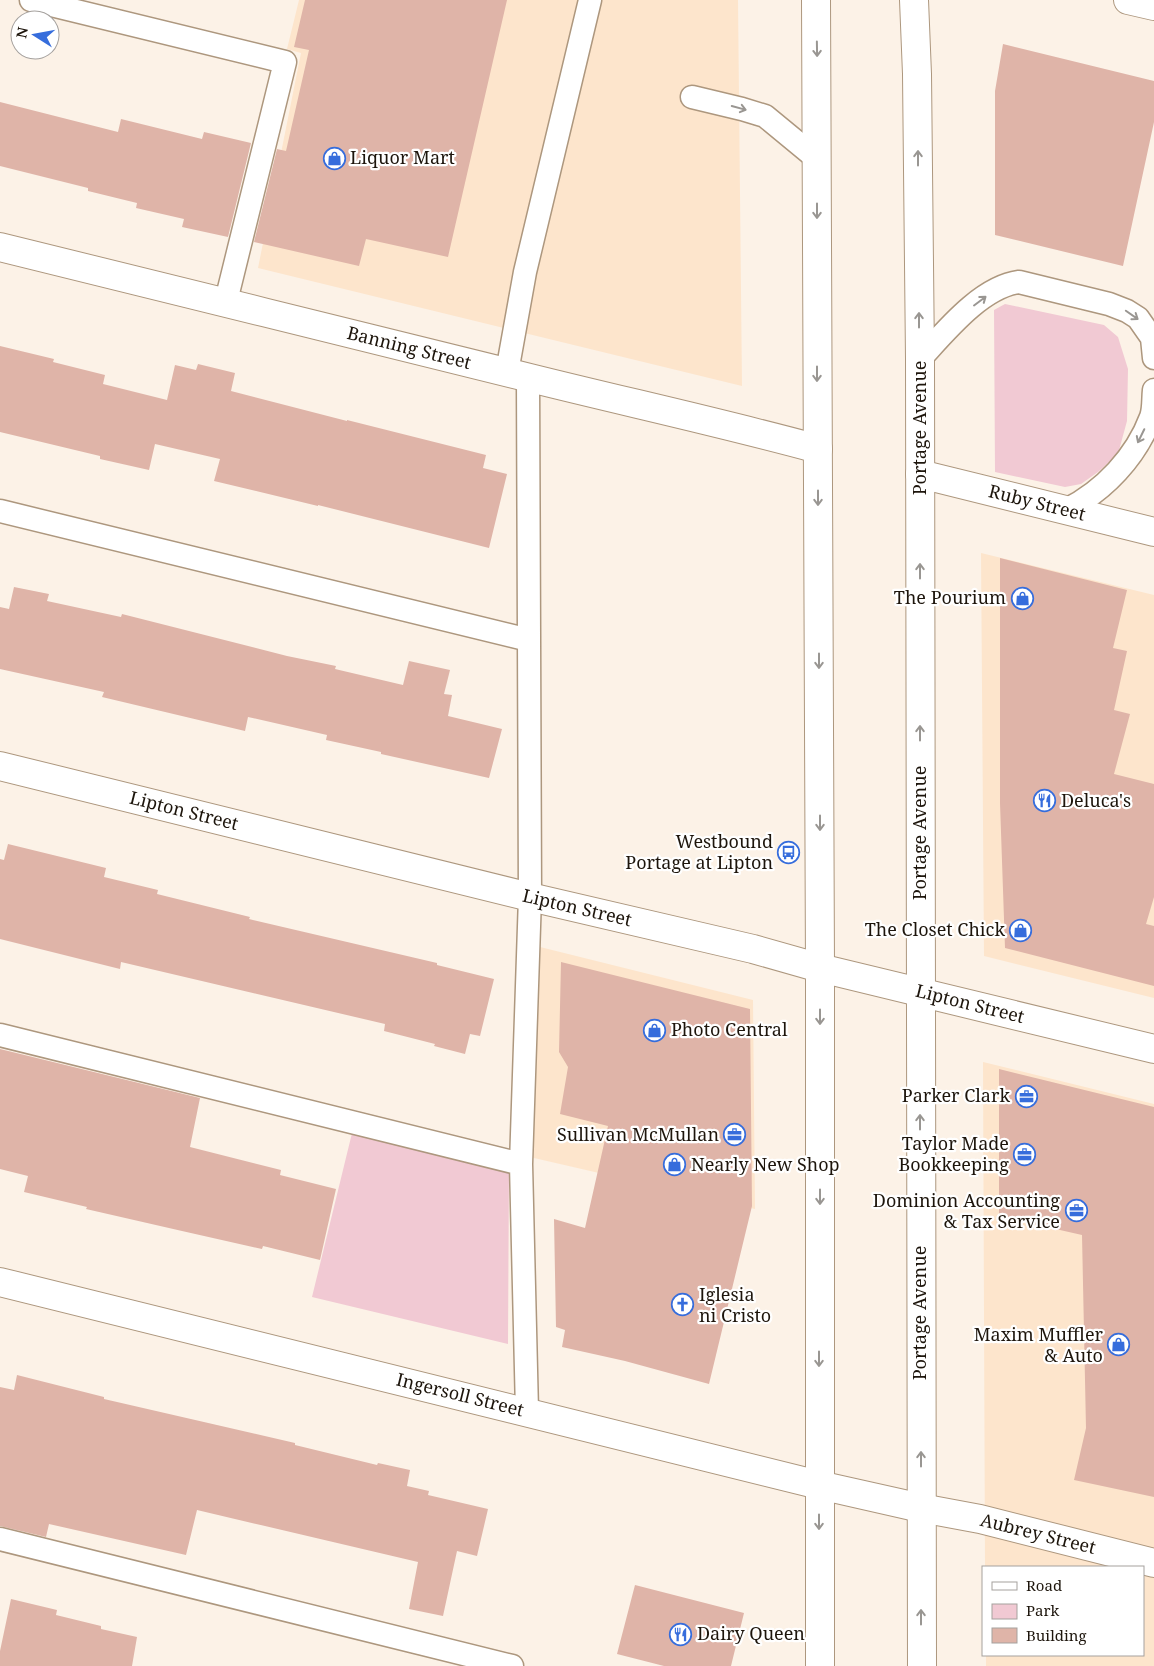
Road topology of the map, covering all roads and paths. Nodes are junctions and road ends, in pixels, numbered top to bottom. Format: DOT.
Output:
graph roads {
  1 [pos="31,0"];
  2 [pos="590,0"];
  3 [pos="816,0"];
  4 [pos="914,0"];
  5 [pos="1128,0"];
  6 [pos="1154,6"];
  7 [pos="692,97"];
  8 [pos="816,158"];
  9 [pos="0,247"];
  10 [pos="226,301"];
  11 [pos="920,358"];
  12 [pos="1154,358"];
  13 [pos="518,375"];
  14 [pos="1154,390"];
  15 [pos="818,449"];
  16 [pos="920,474"];
  17 [pos="1066,510"];
  18 [pos="0,511"];
  19 [pos="1154,532"];
  20 [pos="529,640"];
  21 [pos="0,766"];
  22 [pos="530,897"];
  23 [pos="820,968"];
  24 [pos="920,992"];
  25 [pos="0,1034"];
  26 [pos="1154,1049"];
  27 [pos="521,1164"];
  28 [pos="0,1282"];
  29 [pos="527,1411"];
  30 [pos="819,1485"];
  31 [pos="920,1508"];
  32 [pos="0,1539"];
  33 [pos="1154,1563"];
  34 [pos="512,1666"];
  35 [pos="820,1666"];
  36 [pos="922,1666"];
  1 -- 10 [label="lane"];
  2 -- 13 [label="lane"];
  3 -- 8 [label="main road, one-way"];
  11 -- 4 [label="main road, Portage Avenue, one-way"];
  5 -- 6 [label="main road"];
  7 -- 8 [label="lane, one-way"];
  8 -- 15 [label="main road, one-way"];
  9 -- 10 [label="main road, Banning Street"];
  10 -- 13 [label="main road, Banning Street"];
  11 -- 12 [label="lane, one-way"];
  11 -- 16 [label="main road, Portage Avenue"];
  13 -- 15 [label="main road, Banning Street"];
  13 -- 20 [label="lane"];
  14 -- 17 [label="lane, one-way"];
  15 -- 23 [label="main road, one-way"];
  16 -- 17 [label="main road, Ruby Street"];
  24 -- 16 [label="main road, Portage Avenue, one-way"];
  17 -- 19 [label="main road, Ruby Street"];
  18 -- 20 [label="lane"];
  20 -- 22 [label="lane"];
  21 -- 22 [label="main road, Lipton Street"];
  22 -- 23 [label="main road, Lipton Street"];
  22 -- 27 [label="lane"];
  23 -- 24 [label="main road, Lipton Street"];
  23 -- 30 [label="main road, one-way"];
  24 -- 26 [label="main road, Lipton Street"];
  31 -- 24 [label="main road, Portage Avenue, one-way"];
  25 -- 27 [label="lane"];
  27 -- 29 [label="lane"];
  28 -- 29 [label="main road, Ingersoll Street"];
  29 -- 30 [label="main road, Ingersoll Street"];
  30 -- 31 [label="main road, Ingersoll Street"];
  30 -- 35 [label="main road, one-way"];
  31 -- 33 [label="main road, Aubrey Street"];
  36 -- 31 [label="main road, Portage Avenue, one-way"];
  32 -- 34 [label="lane"];
}
